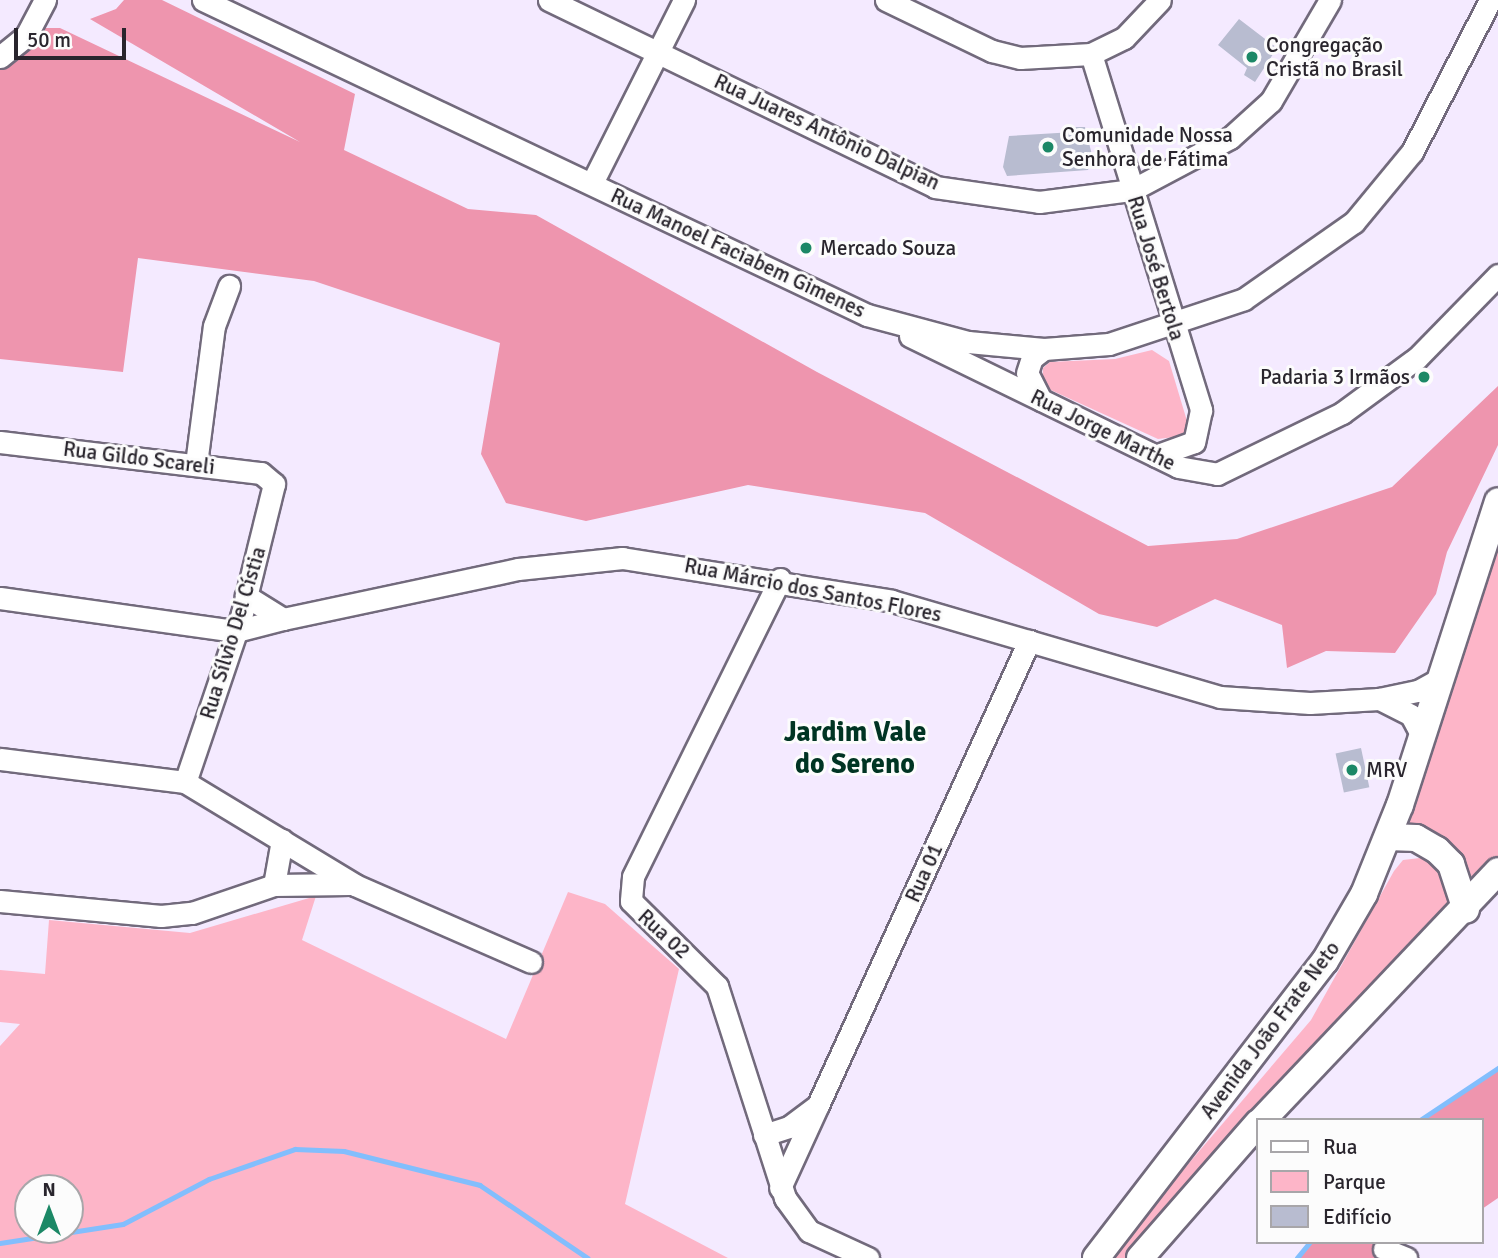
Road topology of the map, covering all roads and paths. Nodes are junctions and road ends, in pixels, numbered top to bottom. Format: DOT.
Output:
graph roads {
  1 [pos="202,0"];
  2 [pos="549,0"];
  3 [pos="684,0"];
  4 [pos="886,0"];
  5 [pos="1160,0"];
  6 [pos="1330,0"];
  7 [pos="1490,0"];
  8 [pos="45,1"];
  9 [pos="659,53"];
  10 [pos="1091,54"];
  11 [pos="0,57"];
  12 [pos="592,183"];
  13 [pos="1132,190"];
  14 [pos="1498,275"];
  15 [pos="229,286"];
  16 [pos="867,315"];
  17 [pos="1174,327"];
  18 [pos="1044,349"];
  19 [pos="1041,400"];
  20 [pos="0,442"];
  21 [pos="1156,456"];
  22 [pos="196,464"];
  23 [pos="274,484"];
  24 [pos="1498,501"];
  25 [pos="780,579"];
  26 [pos="246,596"];
  27 [pos="0,598"];
  28 [pos="283,619"];
  29 [pos="236,631"];
  30 [pos="1029,641"];
  31 [pos="1440,679"];
  32 [pos="1379,699"];
  33 [pos="1421,734"];
  34 [pos="0,759"];
  35 [pos="185,782"];
  36 [pos="1388,837"];
  37 [pos="282,840"];
  38 [pos="1498,871"];
  39 [pos="274,884"];
  40 [pos="355,884"];
  41 [pos="0,901"];
  42 [pos="1466,910"];
  43 [pos="531,962"];
  44 [pos="818,1105"];
  45 [pos="1264,1118"];
  46 [pos="1256,1127"];
  47 [pos="764,1135"];
  48 [pos="780,1188"];
  49 [pos="1384,1249"];
  50 [pos="868,1258"];
  51 [pos="1096,1258"];
  52 [pos="1140,1258"];
  53 [pos="1406,1258"];
  1 -- 12 [label="street, Rua Manoel Faciabem Gimenes"];
  2 -- 9 [label="street, Rua Juares Antônio Dalpian"];
  3 -- 9 [label="street"];
  4 -- 10 [label="street"];
  5 -- 10 [label="street"];
  6 -- 13 [label="street, Rua Juares Antônio Dalpian"];
  7 -- 17 [label="street, Rua Manoel Faciabem Gimenes"];
  8 -- 11 [label="street"];
  9 -- 12 [label="street"];
  9 -- 13 [label="street, Rua Juares Antônio Dalpian"];
  10 -- 13 [label="street, Rua José Bertola"];
  12 -- 16 [label="street, Rua Manoel Faciabem Gimenes"];
  13 -- 17 [label="street, Rua José Bertola"];
  14 -- 21 [label="street, Rua Jorge Marthe"];
  15 -- 22 [label="street"];
  16 -- 18 [label="street, Rua Manoel Faciabem Gimenes"];
  16 -- 19 [label="street, Rua Jorge Marthe"];
  17 -- 18 [label="street, Rua Manoel Faciabem Gimenes"];
  17 -- 21 [label="street, Rua José Bertola"];
  18 -- 19 [label="street"];
  19 -- 21 [label="street, Rua Jorge Marthe"];
  20 -- 22 [label="street, Rua Gildo Scareli"];
  22 -- 23 [label="street, Rua Gildo Scareli"];
  23 -- 26 [label="street, Rua Sílvio Del Cístia"];
  24 -- 31 [label="main road, Avenida João Frate Neto"];
  25 -- 28 [label="street, Rua Márcio dos Santos Flores"];
  25 -- 30 [label="street, Rua Márcio dos Santos Flores"];
  25 -- 47 [label="street, Rua 02"];
  26 -- 28 [label="street"];
  26 -- 29 [label="street, Rua Sílvio Del Cístia"];
  27 -- 29 [label="street, Rua Márcio dos Santos Flores"];
  28 -- 29 [label="street, Rua Márcio dos Santos Flores"];
  29 -- 35 [label="street, Rua Sílvio Del Cístia"];
  30 -- 32 [label="street, Rua Márcio dos Santos Flores"];
  30 -- 44 [label="street, Rua 01"];
  31 -- 32 [label="street, Rua Márcio dos Santos Flores"];
  31 -- 33 [label="main road, Avenida João Frate Neto"];
  32 -- 33 [label="street"];
  33 -- 36 [label="main road, Avenida João Frate Neto"];
  34 -- 35 [label="street"];
  35 -- 37 [label="street"];
  36 -- 42 [label="main road"];
  36 -- 51 [label="main road, Avenida João Frate Neto"];
  37 -- 39 [label="street"];
  37 -- 40 [label="street"];
  38 -- 42 [label="main road"];
  39 -- 40 [label="street"];
  39 -- 41 [label="street"];
  40 -- 43 [label="street"];
  42 -- 45 [label="main road"];
  44 -- 47 [label="street, Rua 01"];
  44 -- 48 [label="street, Rua 01"];
  46 -- 52 [label="main road"];
  47 -- 48 [label="street, Rua 02"];
  48 -- 50 [label="street, Rua 02"];
  49 -- 53 [label="street"];
}
